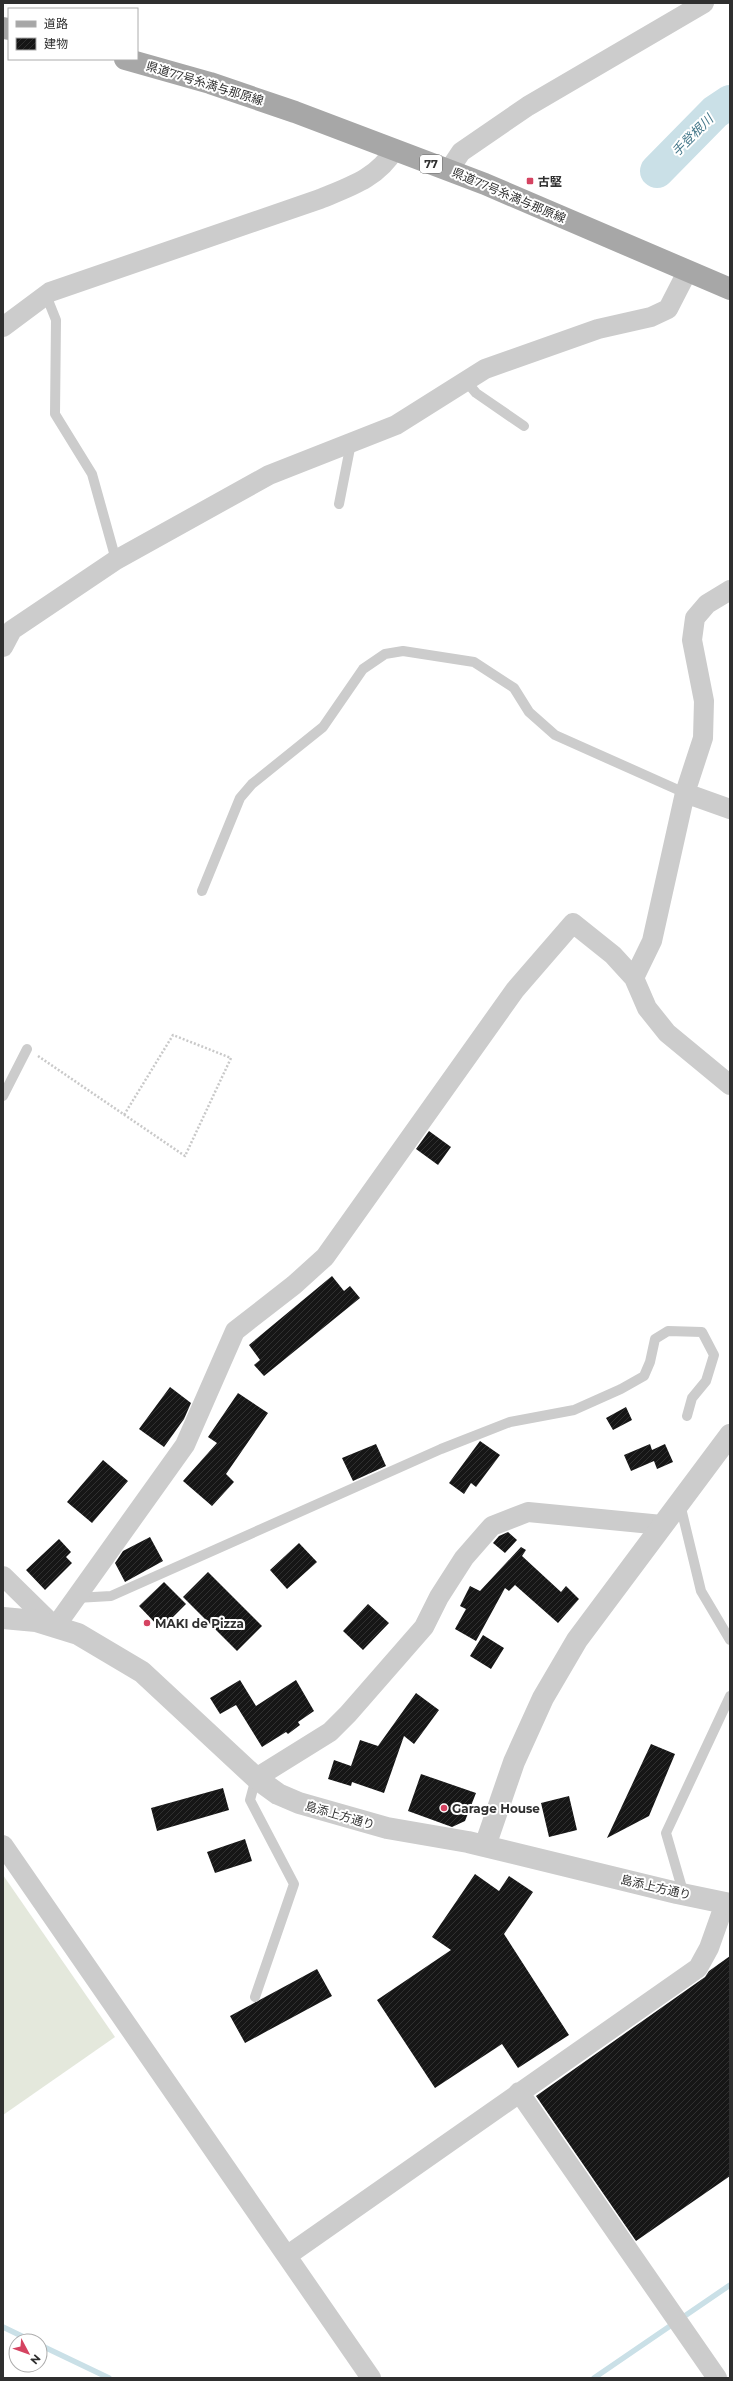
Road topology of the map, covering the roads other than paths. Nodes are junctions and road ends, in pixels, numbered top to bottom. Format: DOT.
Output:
graph roads {
  1 [pos="704,3"];
  2 [pos="129,60"];
  3 [pos="394,150"];
  4 [pos="449,170"];
  5 [pos="687,272"];
  6 [pos="730,290"];
  7 [pos="46,295"];
  8 [pos="3,327"];
  9 [pos="466,381"];
  10 [pos="524,426"];
  11 [pos="351,443"];
  12 [pos="339,504"];
  13 [pos="116,560"];
  14 [pos="730,590"];
  15 [pos="3,647"];
  16 [pos="685,793"];
  17 [pos="730,809"];
  18 [pos="202,891"];
  19 [pos="634,978"];
  20 [pos="27,1049"];
  21 [pos="728,1078"];
  22 [pos="3,1096"];
  23 [pos="687,1416"];
  24 [pos="730,1435"];
  25 [pos="680,1503"];
  26 [pos="662,1525"];
  27 [pos="3,1576"];
  28 [pos="76,1598"];
  29 [pos="3,1618"];
  30 [pos="55,1627"];
  31 [pos="730,1640"];
  32 [pos="730,1696"];
  33 [pos="256,1778"];
  34 [pos="3,1845"];
  35 [pos="485,1846"];
  36 [pos="684,1895"];
  37 [pos="728,1903"];
  38 [pos="255,1997"];
  39 [pos="519,2092"];
  40 [pos="288,2255"];
  41 [pos="371,2378"];
  42 [pos="718,2378"];
  1 -- 4 [label="street"];
  2 -- 3 [label="main road, 県道77号糸満与那原線 / 77"];
  3 -- 4 [label="main road, 県道77号糸満与那原線 / 77"];
  3 -- 7 [label="street"];
  4 -- 5 [label="main road, 県道77号糸満与那原線 / 77"];
  5 -- 6 [label="main road, 県道77号糸満与那原線 / 77"];
  5 -- 9 [label="street"];
  7 -- 8 [label="street"];
  7 -- 13 [label="lane"];
  9 -- 10 [label="lane"];
  9 -- 11 [label="street"];
  11 -- 12 [label="lane"];
  11 -- 13 [label="street"];
  13 -- 15 [label="street"];
  14 -- 16 [label="street"];
  16 -- 17 [label="street"];
  16 -- 18 [label="lane"];
  16 -- 19 [label="street"];
  19 -- 21 [label="street"];
  19 -- 28 [label="street"];
  20 -- 22 [label="lane"];
  23 -- 28 [label="lane"];
  24 -- 25 [label="street"];
  25 -- 26 [label="street"];
  25 -- 31 [label="lane"];
  26 -- 33 [label="street"];
  26 -- 35 [label="street"];
  27 -- 30 [label="street"];
  28 -- 30 [label="street"];
  29 -- 30 [label="street, 島添上方通り"];
  30 -- 33 [label="street, 島添上方通り"];
  32 -- 36 [label="lane"];
  33 -- 35 [label="street, 島添上方通り"];
  33 -- 38 [label="lane"];
  34 -- 40 [label="street"];
  35 -- 36 [label="street, 島添上方通り"];
  36 -- 37 [label="street, 島添上方通り"];
  37 -- 39 [label="street"];
  39 -- 40 [label="street"];
  39 -- 42 [label="street"];
  40 -- 41 [label="street"];
}
